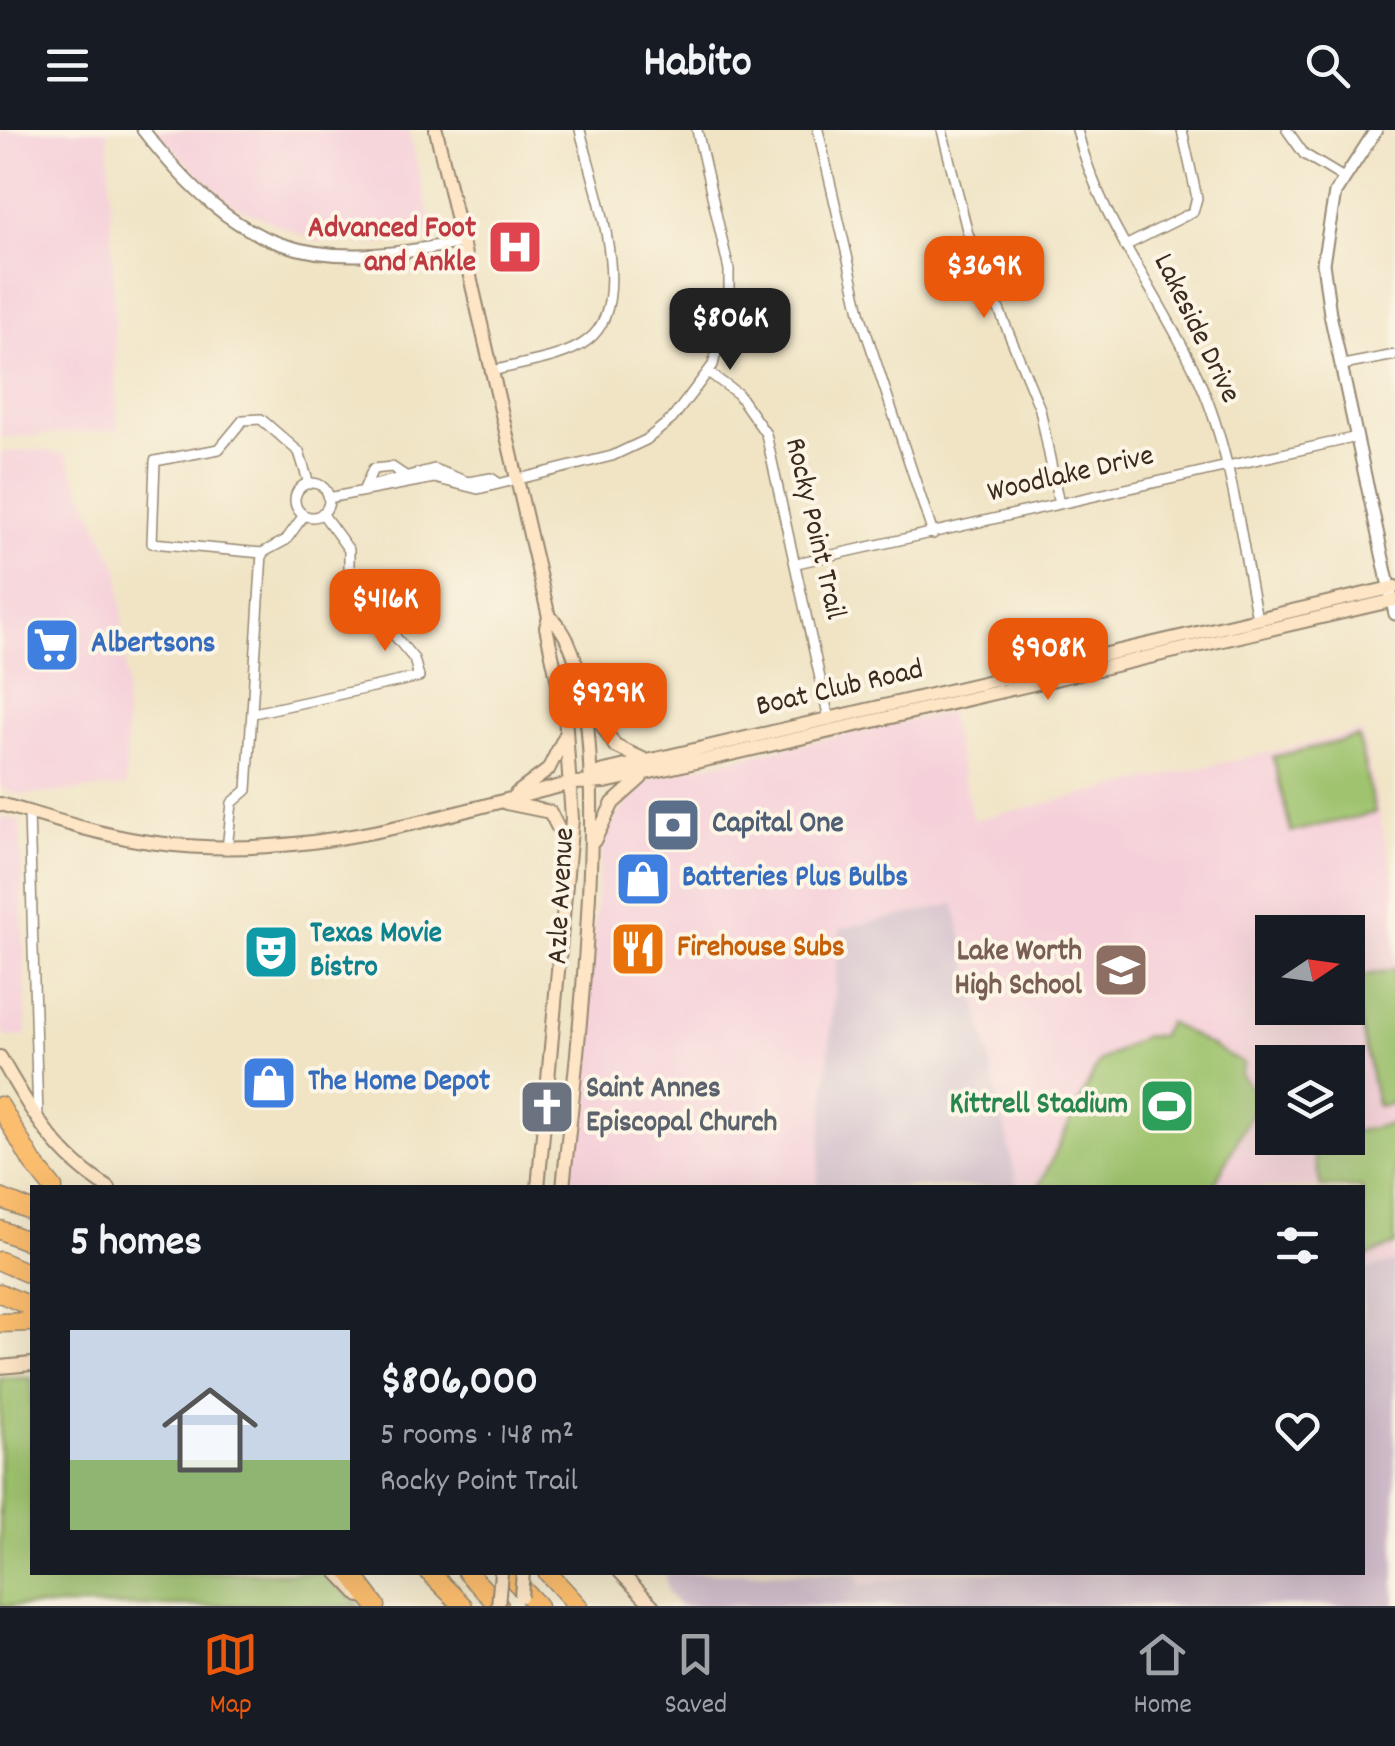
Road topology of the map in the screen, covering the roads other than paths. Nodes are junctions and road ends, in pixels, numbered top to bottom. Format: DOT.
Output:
graph roads {
  1 [pos="143,130"];
  2 [pos="436,130"];
  3 [pos="580,130"];
  4 [pos="697,130"];
  5 [pos="818,130"];
  6 [pos="942,130"];
  7 [pos="1077,130"];
  8 [pos="1182,130"];
  9 [pos="1288,130"];
  10 [pos="1376,130"];
  11 [pos="1342,177"];
  12 [pos="461,242"];
  13 [pos="1125,246"];
  14 [pos="1395,355"];
  15 [pos="1343,365"];
  16 [pos="492,370"];
  17 [pos="708,372"];
  18 [pos="1357,437"];
  19 [pos="1225,466"];
  20 [pos="407,478"];
  21 [pos="517,478"];
  22 [pos="309,484"];
  23 [pos="364,489"];
  24 [pos="328,498"];
  25 [pos="1059,504"];
  26 [pos="322,514"];
  27 [pos="304,515"];
  28 [pos="933,534"];
  29 [pos="262,553"];
  30 [pos="796,563"];
  31 [pos="1393,598"];
  32 [pos="549,617"];
  33 [pos="1257,618"];
  34 [pos="573,662"];
  35 [pos="254,713"];
  36 [pos="829,719"];
  37 [pos="567,732"];
  38 [pos="648,767"];
  39 [pos="592,779"];
  40 [pos="572,783"];
  41 [pos="498,802"];
  42 [pos="0,804"];
  43 [pos="30,812"];
  44 [pos="592,843"];
  45 [pos="227,849"];
  46 [pos="569,855"];
  47 [pos="556,997"];
  48 [pos="581,1000"];
  49 [pos="0,1057"];
  50 [pos="551,1058"];
  51 [pos="575,1060"];
  52 [pos="0,1106"];
  53 [pos="39,1125"];
  54 [pos="50,1185"];
  55 [pos="105,1185"];
  56 [pos="538,1185"];
  57 [pos="563,1185"];
  58 [pos="0,1198"];
  59 [pos="30,1209"];
  60 [pos="0,1230"];
  61 [pos="30,1242"];
  62 [pos="0,1262"];
  63 [pos="30,1274"];
  64 [pos="0,1292"];
  65 [pos="30,1306"];
  66 [pos="30,1322"];
  67 [pos="0,1323"];
  68 [pos="30,1364"];
  69 [pos="0,1367"];
  70 [pos="340,1575"];
  71 [pos="352,1575"];
  72 [pos="433,1575"];
  73 [pos="470,1575"];
  74 [pos="504,1575"];
  75 [pos="507,1575"];
  76 [pos="523,1575"];
  77 [pos="551,1575"];
  78 [pos="623,1575"];
  79 [pos="373,1606"];
  80 [pos="463,1606"];
  81 [pos="499,1606"];
  82 [pos="520,1606"];
  83 [pos="538,1606"];
  84 [pos="578,1606"];
  85 [pos="653,1606"];
  1 -- 12 [label="street"];
  2 -- 12 [label="main road, Azle Avenue"];
  3 -- 16 [label="street"];
  4 -- 17 [label="street"];
  5 -- 28 [label="street"];
  6 -- 25 [label="street"];
  7 -- 13 [label="street, Lakeside Drive"];
  8 -- 13 [label="street"];
  9 -- 11 [label="street"];
  10 -- 11 [label="street"];
  11 -- 15 [label="street"];
  12 -- 16 [label="main road, Azle Avenue"];
  13 -- 19 [label="street, Lakeside Drive"];
  14 -- 15 [label="street"];
  15 -- 18 [label="street"];
  16 -- 21 [label="main road, Azle Avenue"];
  17 -- 21 [label="street"];
  17 -- 30 [label="street, Rocky Point Trail"];
  18 -- 19 [label="street, Woodlake Drive"];
  18 -- 31 [label="street"];
  19 -- 25 [label="street, Woodlake Drive"];
  19 -- 33 [label="street, Lakeside Drive"];
  20 -- 21 [label="street"];
  20 -- 23 [label="street"];
  20 -- 23 [label="street"];
  21 -- 32 [label="main road, Azle Avenue"];
  22 -- 24 [label="street"];
  22 -- 27 [label="street"];
  22 -- 29 [label="street"];
  23 -- 24 [label="street"];
  24 -- 26 [label="street"];
  25 -- 28 [label="street, Woodlake Drive"];
  26 -- 27 [label="street"];
  26 -- 35 [label="street"];
  27 -- 29 [label="street"];
  28 -- 30 [label="street, Woodlake Drive"];
  29 -- 35 [label="street"];
  30 -- 36 [label="street, Rocky Point Trail"];
  31 -- 33 [label="main road, Boat Club Road"];
  31 -- 38 [label="main road, Boat Club Road"];
  32 -- 34 [label="main road, Azle Avenue"];
  32 -- 37 [label="main road, Azle Avenue"];
  33 -- 36 [label="main road, Boat Club Road"];
  34 -- 38 [label="main road"];
  34 -- 39 [label="main road, Azle Avenue"];
  35 -- 45 [label="street"];
  36 -- 38 [label="main road, Boat Club Road"];
  37 -- 40 [label="main road, Azle Avenue"];
  37 -- 41 [label="main road"];
  38 -- 39 [label="main road, Boat Club Road"];
  38 -- 44 [label="main road"];
  39 -- 40 [label="main road, Boat Club Road"];
  39 -- 44 [label="main road, Azle Avenue"];
  40 -- 41 [label="main road, Boat Club Road"];
  40 -- 46 [label="main road, Azle Avenue"];
  41 -- 45 [label="main road, Boat Club Road"];
  41 -- 46 [label="main road, Azle Avenue"];
  42 -- 43 [label="main road, Boat Club Road"];
  43 -- 45 [label="main road, Boat Club Road"];
  43 -- 53 [label="street"];
  44 -- 48 [label="main road, Azle Avenue"];
  46 -- 47 [label="main road, Azle Avenue"];
  47 -- 48 [label="main road"];
  47 -- 50 [label="main road, Azle Avenue"];
  48 -- 51 [label="main road, Azle Avenue"];
  49 -- 53 [label="main road"];
  50 -- 51 [label="main road"];
  50 -- 56 [label="main road, Azle Avenue"];
  51 -- 57 [label="main road, Azle Avenue"];
  52 -- 54 [label="highway"];
  53 -- 55 [label="main road"];
  58 -- 59 [label="highway"];
  60 -- 61 [label="highway"];
  62 -- 63 [label="highway"];
  64 -- 65 [label="highway"];
  66 -- 67 [label="highway"];
  68 -- 69 [label="main road"];
  70 -- 79 [label="main road"];
  71 -- 79 [label="highway"];
  72 -- 80 [label="highway"];
  73 -- 81 [label="highway"];
  74 -- 81 [label="main road, bridge"];
  75 -- 83 [label="highway"];
  76 -- 82 [label="main road, bridge"];
  77 -- 84 [label="highway"];
  78 -- 85 [label="main road"];
}
